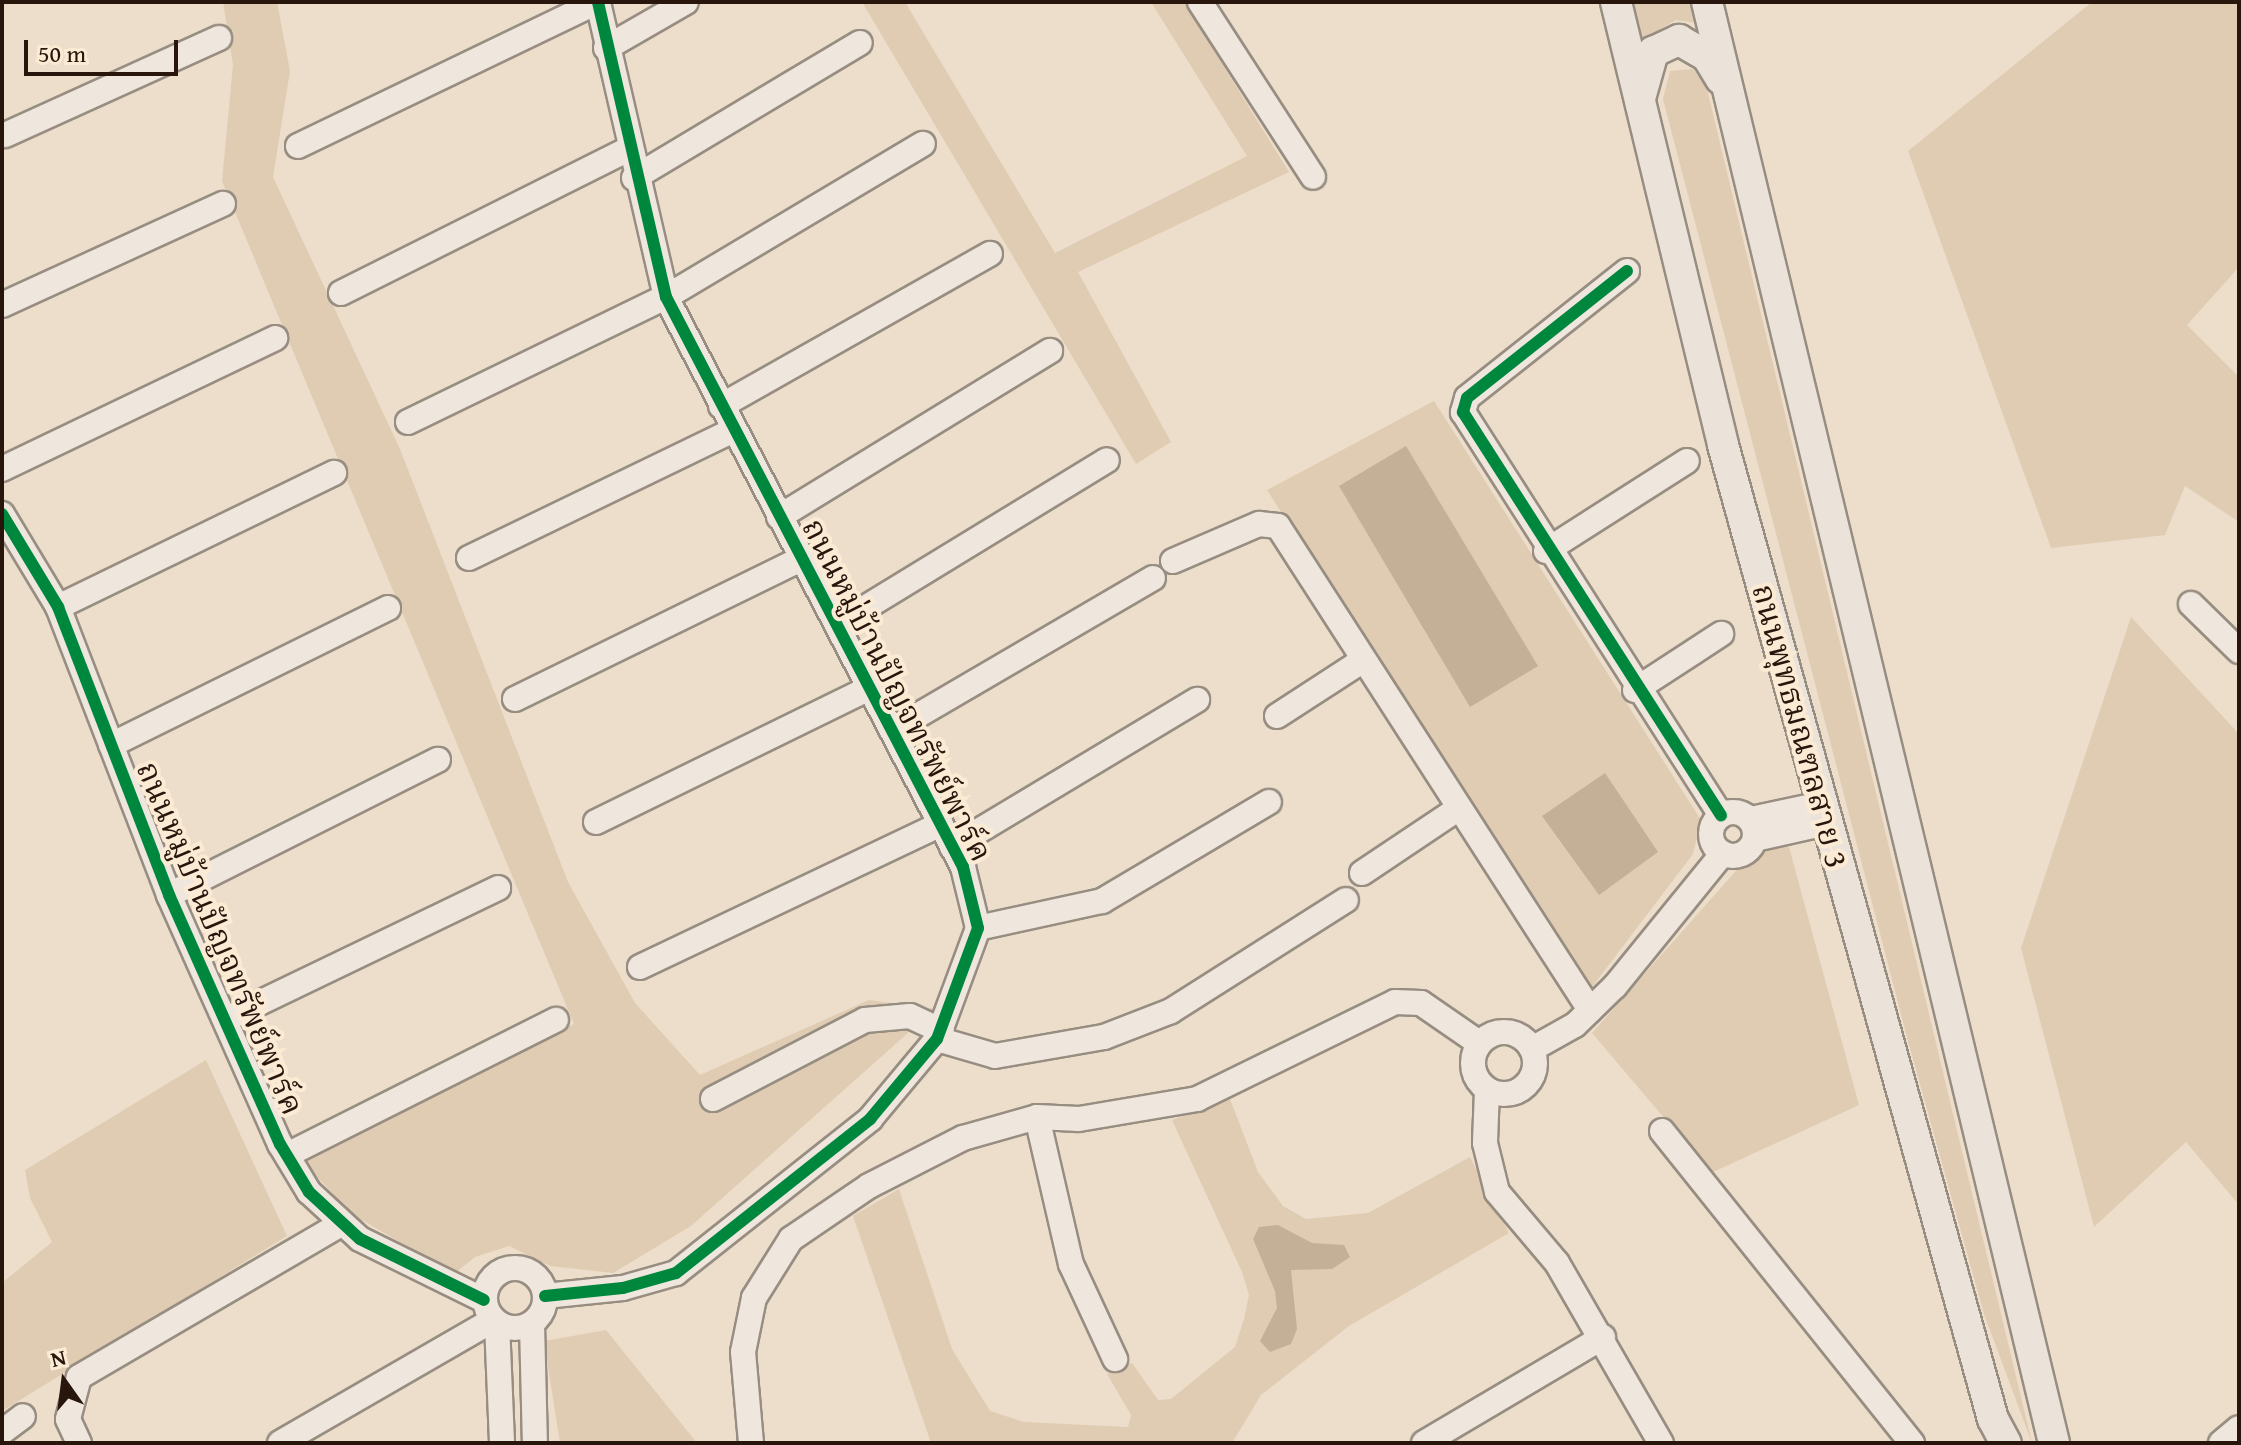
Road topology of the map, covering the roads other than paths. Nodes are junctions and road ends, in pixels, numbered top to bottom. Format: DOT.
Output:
graph roads {
  1 [pos="597,2"];
  2 [pos="686,2"];
  3 [pos="1200,2"];
  4 [pos="1616,2"];
  5 [pos="1707,2"];
  6 [pos="219,38"];
  7 [pos="860,43"];
  8 [pos="606,48"];
  9 [pos="1729,91"];
  10 [pos="1642,109"];
  11 [pos="3,135"];
  12 [pos="923,144"];
  13 [pos="298,146"];
  14 [pos="627,150"];
  15 [pos="1313,177"];
  16 [pos="634,178"];
  17 [pos="223,204"];
  18 [pos="990,254"];
  19 [pos="1627,271"];
  20 [pos="341,293"];
  21 [pos="666,297"];
  22 [pos="2,305"];
  23 [pos="275,338"];
  24 [pos="1050,351"];
  25 [pos="721,406"];
  26 [pos="408,422"];
  27 [pos="734,430"];
  28 [pos="1107,460"];
  29 [pos="1687,461"];
  30 [pos="2,469"];
  31 [pos="334,473"];
  32 [pos="2,514"];
  33 [pos="779,517"];
  34 [pos="1546,551"];
  35 [pos="469,558"];
  36 [pos="801,559"];
  37 [pos="1173,561"];
  38 [pos="1153,578"];
  39 [pos="2191,604"];
  40 [pos="58,607"];
  41 [pos="388,608"];
  42 [pos="837,625"];
  43 [pos="1721,634"];
  44 [pos="2239,651"];
  45 [pos="1360,662"];
  46 [pos="869,688"];
  47 [pos="1635,690"];
  48 [pos="515,699"];
  49 [pos="1197,700"];
  50 [pos="1277,716"];
  51 [pos="893,730"];
  52 [pos="111,745"];
  53 [pos="438,760"];
  54 [pos="1269,802"];
  55 [pos="1456,810"];
  56 [pos="1824,814"];
  57 [pos="1721,815"];
  58 [pos="596,822"];
  59 [pos="941,824"];
  60 [pos="1753,829"];
  61 [pos="952,847"];
  62 [pos="1723,853"];
  63 [pos="1362,873"];
  64 [pos="498,888"];
  65 [pos="169,895"];
  66 [pos="1346,900"];
  67 [pos="978,928"];
  68 [pos="640,967"];
  69 [pos="1590,1010"];
  70 [pos="226,1019"];
  71 [pos="556,1020"];
  72 [pos="940,1035"];
  73 [pos="1479,1043"];
  74 [pos="1532,1049"];
  75 [pos="1487,1090"];
  76 [pos="713,1099"];
  77 [pos="1037,1117"];
  78 [pos="1662,1131"];
  79 [pos="287,1155"];
  80 [pos="341,1224"];
  81 [pos="545,1296"];
  82 [pos="491,1314"];
  83 [pos="532,1324"];
  84 [pos="1603,1337"];
  85 [pos="1115,1359"];
  86 [pos="23,1416"];
  87 [pos="2239,1428"];
  88 [pos="2,1432"];
  89 [pos="1997,1435"];
  90 [pos="2055,1436"];
  91 [pos="79,1443"];
  92 [pos="280,1443"];
  93 [pos="502,1443"];
  94 [pos="535,1443"];
  95 [pos="751,1443"];
  96 [pos="1424,1443"];
  97 [pos="1661,1443"];
  98 [pos="1912,1443"];
  99 [pos="2221,1443"];
  1 -- 8 [label="street, ถนนหมู่บ้านปัญจทรัพย์พาร์ค"];
  1 -- 13 [label="street"];
  2 -- 8 [label="street"];
  3 -- 15 [label="street"];
  4 -- 10 [label="main road, ถนนพุทธมณฑลสาย 3"];
  5 -- 9 [label="main road"];
  6 -- 11 [label="street"];
  7 -- 16 [label="street"];
  8 -- 14 [label="street, ถนนหมู่บ้านปัญจทรัพย์พาร์ค"];
  9 -- 10 [label="main road"];
  9 -- 90 [label="main road"];
  10 -- 56 [label="main road, ถนนพุทธมณฑลสาย 3"];
  12 -- 21 [label="street"];
  14 -- 16 [label="street, ถนนหมู่บ้านปัญจทรัพย์พาร์ค"];
  14 -- 20 [label="street"];
  16 -- 21 [label="street, ถนนหมู่บ้านปัญจทรัพย์พาร์ค"];
  17 -- 22 [label="street"];
  18 -- 25 [label="street"];
  19 -- 34 [label="street"];
  21 -- 25 [label="street, ถนนหมู่บ้านปัญจทรัพย์พาร์ค"];
  21 -- 26 [label="street"];
  23 -- 30 [label="street"];
  24 -- 33 [label="street"];
  25 -- 27 [label="street, ถนนหมู่บ้านปัญจทรัพย์พาร์ค"];
  27 -- 33 [label="street, ถนนหมู่บ้านปัญจทรัพย์พาร์ค"];
  27 -- 35 [label="street"];
  28 -- 42 [label="street"];
  29 -- 34 [label="street"];
  31 -- 40 [label="street"];
  32 -- 40 [label="street, ถนนหมู่บ้านปัญจทรัพย์พาร์ค"];
  33 -- 36 [label="street, ถนนหมู่บ้านปัญจทรัพย์พาร์ค"];
  34 -- 47 [label="street"];
  36 -- 42 [label="street, ถนนหมู่บ้านปัญจทรัพย์พาร์ค"];
  36 -- 48 [label="street"];
  37 -- 45 [label="street"];
  38 -- 51 [label="street"];
  39 -- 44 [label="street"];
  40 -- 52 [label="street, ถนนหมู่บ้านปัญจทรัพย์พาร์ค"];
  41 -- 52 [label="street"];
  42 -- 46 [label="street, ถนนหมู่บ้านปัญจทรัพย์พาร์ค"];
  43 -- 47 [label="street"];
  45 -- 50 [label="street"];
  45 -- 55 [label="street"];
  46 -- 51 [label="street, ถนนหมู่บ้านปัญจทรัพย์พาร์ค"];
  46 -- 58 [label="street"];
  47 -- 57 [label="street"];
  49 -- 61 [label="street"];
  51 -- 59 [label="street, ถนนหมู่บ้านปัญจทรัพย์พาร์ค"];
  52 -- 65 [label="street, ถนนหมู่บ้านปัญจทรัพย์พาร์ค"];
  53 -- 65 [label="street"];
  54 -- 67 [label="street"];
  55 -- 63 [label="street"];
  55 -- 69 [label="street"];
  56 -- 60 [label="street"];
  56 -- 89 [label="main road, ถนนพุทธมณฑลสาย 3"];
  57 -- 60 [label="street"];
  57 -- 62 [label="street"];
  59 -- 61 [label="street, ถนนหมู่บ้านปัญจทรัพย์พาร์ค"];
  59 -- 68 [label="street"];
  60 -- 62 [label="street"];
  61 -- 67 [label="street, ถนนหมู่บ้านปัญจทรัพย์พาร์ค"];
  62 -- 69 [label="street"];
  64 -- 70 [label="street"];
  65 -- 70 [label="street, ถนนหมู่บ้านปัญจทรัพย์พาร์ค"];
  66 -- 72 [label="street"];
  67 -- 72 [label="street"];
  69 -- 74 [label="street"];
  70 -- 79 [label="street, ถนนหมู่บ้านปัญจทรัพย์พาร์ค"];
  71 -- 79 [label="street"];
  72 -- 76 [label="street"];
  72 -- 81 [label="street"];
  73 -- 74 [label="street"];
  73 -- 75 [label="street"];
  73 -- 77 [label="street"];
  74 -- 75 [label="street"];
  75 -- 84 [label="street"];
  77 -- 85 [label="street"];
  77 -- 95 [label="street"];
  78 -- 98 [label="street"];
  79 -- 80 [label="street, ถนนหมู่บ้านปัญจทรัพย์พาร์ค"];
  80 -- 82 [label="street, ถนนหมู่บ้านปัญจทรัพย์พาร์ค"];
  80 -- 91 [label="street"];
  81 -- 82 [label="street"];
  81 -- 83 [label="street"];
  82 -- 83 [label="street, ถนนหมู่บ้านปัญจทรัพย์พาร์ค"];
  82 -- 92 [label="street"];
  82 -- 93 [label="street"];
  83 -- 94 [label="street"];
  84 -- 96 [label="street"];
  84 -- 97 [label="street"];
  86 -- 88 [label="street"];
  87 -- 99 [label="street"];
}
